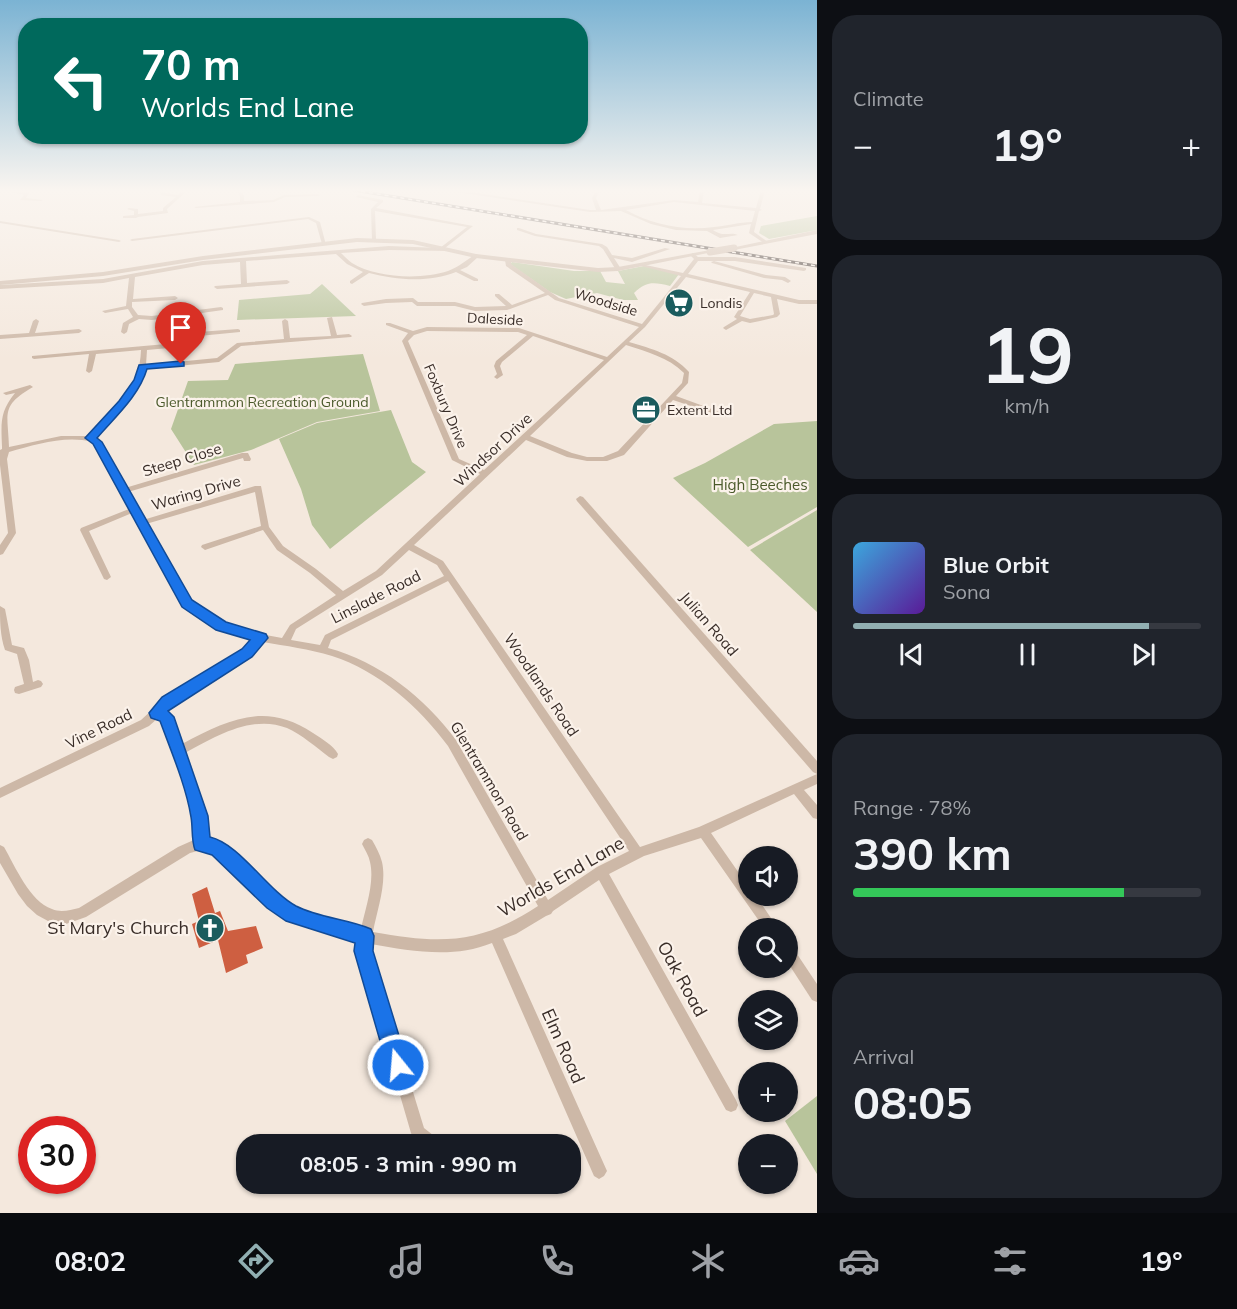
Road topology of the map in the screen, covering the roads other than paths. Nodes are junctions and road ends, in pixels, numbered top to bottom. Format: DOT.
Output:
graph roads {
  1 [pos="301,247"];
  2 [pos="345,247"];
  3 [pos="435,247"];
  4 [pos="603,247"];
  5 [pos="741,247"];
  6 [pos="442,248"];
  7 [pos="667,249"];
  8 [pos="453,251"];
  9 [pos="347,252"];
  10 [pos="338,253"];
  11 [pos="476,256"];
  12 [pos="610,256"];
  13 [pos="695,257"];
  14 [pos="243,260"];
  15 [pos="508,260"];
  16 [pos="643,265"];
  17 [pos="618,269"];
  18 [pos="804,269"];
  19 [pos="456,270"];
  20 [pos="367,272"];
  21 [pos="684,275"];
  22 [pos="132,276"];
  23 [pos="476,280"];
  24 [pos="788,281"];
  25 [pos="287,282"];
  26 [pos="352,282"];
  27 [pos="0,285"];
  28 [pos="244,285"];
  29 [pos="217,287"];
  30 [pos="753,291"];
  31 [pos="547,294"];
  32 [pos="497,295"];
  33 [pos="774,296"];
  34 [pos="176,298"];
  35 [pos="817,302"];
  36 [pos="129,304"];
  37 [pos="367,305"];
  38 [pos="512,307"];
  39 [pos="217,311"];
  40 [pos="109,312"];
  41 [pos="138,317"];
  42 [pos="330,318"];
  43 [pos="740,320"];
  44 [pos="285,321"];
  45 [pos="33,323"];
  46 [pos="238,323"];
  47 [pos="388,324"];
  48 [pos="642,326"];
  49 [pos="726,328"];
  50 [pos="171,330"];
  51 [pos="79,331"];
  52 [pos="237,331"];
  53 [pos="124,332"];
  54 [pos="46,333"];
  55 [pos="413,333"];
  56 [pos="31,334"];
  57 [pos="199,334"];
  58 [pos="532,334"];
  59 [pos="349,336"];
  60 [pos="0,337"];
  61 [pos="334,337"];
  62 [pos="287,340"];
  63 [pos="626,343"];
  64 [pos="43,344"];
  65 [pos="238,344"];
  66 [pos="144,348"];
  67 [pos="93,352"];
  68 [pos="34,357"];
  69 [pos="608,359"];
  70 [pos="143,367"];
  71 [pos="89,371"];
  72 [pos="496,377"];
  73 [pos="6,393"];
  74 [pos="672,398"];
  75 [pos="726,416"];
  76 [pos="525,437"];
  77 [pos="90,438"];
  78 [pos="3,452"];
  79 [pos="247,459"];
  80 [pos="486,474"];
  81 [pos="123,491"];
  82 [pos="580,499"];
  83 [pos="4,510"];
  84 [pos="133,510"];
  85 [pos="141,523"];
  86 [pos="265,527"];
  87 [pos="408,546"];
  88 [pos="205,547"];
  89 [pos="0,552"];
  90 [pos="107,577"];
  91 [pos="449,577"];
  92 [pos="344,596"];
  93 [pos="0,609"];
  94 [pos="261,638"];
  95 [pos="285,642"];
  96 [pos="4,648"];
  97 [pos="322,650"];
  98 [pos="28,687"];
  99 [pos="157,713"];
  100 [pos="179,751"];
  101 [pos="333,753"];
  102 [pos="817,769"];
  103 [pos="817,779"];
  104 [pos="796,788"];
  105 [pos="0,793"];
  106 [pos="817,814"];
  107 [pos="703,831"];
  108 [pos="202,844"];
  109 [pos="368,844"];
  110 [pos="0,851"];
  111 [pos="638,853"];
  112 [pos="601,871"];
  113 [pos="547,910"];
  114 [pos="764,918"];
  115 [pos="365,936"];
  116 [pos="495,936"];
  117 [pos="798,967"];
  118 [pos="817,995"];
  119 [pos="731,1105"];
  120 [pos="419,1134"];
  121 [pos="599,1172"];
  1 -- 27 [label="street"];
  2 -- 9 [label="street"];
  3 -- 6 [label="street"];
  4 -- 12 [label="street"];
  5 -- 13 [label="street, bridge"];
  6 -- 8 [label="street"];
  7 -- 12 [label="street"];
  8 -- 9 [label="street"];
  8 -- 11 [label="street"];
  9 -- 10 [label="street"];
  10 -- 14 [label="street"];
  10 -- 20 [label="street"];
  11 -- 15 [label="street"];
  11 -- 19 [label="street"];
  12 -- 17 [label="street"];
  13 -- 16 [label="street"];
  13 -- 18 [label="street"];
  13 -- 21 [label="street, Windsor Drive"];
  13 -- 24 [label="street"];
  14 -- 22 [label="street"];
  14 -- 28 [label="street"];
  15 -- 17 [label="street"];
  15 -- 31 [label="street, Woodside"];
  16 -- 17 [label="street"];
  16 -- 21 [label="street"];
  19 -- 20 [label="street"];
  19 -- 23 [label="street"];
  20 -- 26 [label="street"];
  21 -- 30 [label="street"];
  21 -- 48 [label="street, Windsor Drive"];
  22 -- 27 [label="street"];
  22 -- 36 [label="street"];
  25 -- 28 [label="street"];
  28 -- 29 [label="street"];
  30 -- 33 [label="street"];
  30 -- 43 [label="street"];
  31 -- 38 [label="street"];
  31 -- 48 [label="street, Woodside"];
  32 -- 38 [label="street"];
  33 -- 35 [label="street"];
  33 -- 43 [label="street"];
  34 -- 36 [label="street"];
  36 -- 40 [label="street"];
  36 -- 41 [label="street"];
  37 -- 38 [label="street"];
  39 -- 41 [label="street"];
  41 -- 53 [label="street"];
  42 -- 61 [label="street"];
  43 -- 49 [label="street"];
  44 -- 62 [label="street"];
  45 -- 56 [label="street"];
  46 -- 52 [label="street"];
  47 -- 55 [label="street"];
  48 -- 63 [label="street, Windsor Drive"];
  50 -- 66 [label="street"];
  51 -- 54 [label="street"];
  52 -- 57 [label="street"];
  52 -- 65 [label="street"];
  54 -- 56 [label="street"];
  54 -- 64 [label="street"];
  55 -- 58 [label="street, Daleside"];
  55 -- 80 [label="street, Foxbury Drive"];
  56 -- 60 [label="street"];
  58 -- 69 [label="street, Daleside"];
  58 -- 72 [label="street"];
  59 -- 61 [label="street"];
  61 -- 62 [label="street"];
  62 -- 65 [label="street"];
  63 -- 69 [label="street, Windsor Drive"];
  63 -- 74 [label="street"];
  65 -- 70 [label="street"];
  66 -- 67 [label="street"];
  66 -- 70 [label="street"];
  67 -- 68 [label="street"];
  67 -- 71 [label="street"];
  69 -- 76 [label="street, Windsor Drive"];
  70 -- 77 [label="street"];
  73 -- 78 [label="street"];
  74 -- 75 [label="street"];
  74 -- 76 [label="street"];
  76 -- 80 [label="street, Windsor Drive"];
  77 -- 78 [label="street"];
  77 -- 81 [label="street, Glentrammon Road"];
  78 -- 83 [label="street"];
  79 -- 81 [label="street, Steep Close"];
  80 -- 87 [label="street, Windsor Drive"];
  81 -- 84 [label="street, Glentrammon Road"];
  82 -- 102 [label="street, Julian Road"];
  83 -- 89 [label="street"];
  84 -- 85 [label="street, Glentrammon Road"];
  84 -- 90 [label="street"];
  85 -- 86 [label="street, Waring Drive"];
  85 -- 94 [label="street, Glentrammon Road"];
  86 -- 88 [label="street"];
  86 -- 92 [label="street, Waring Drive"];
  87 -- 91 [label="street, Woodlands Road"];
  87 -- 92 [label="street, Windsor Drive"];
  91 -- 97 [label="street, Linslade Road"];
  91 -- 111 [label="street, Woodlands Road"];
  92 -- 95 [label="street, Windsor Drive"];
  93 -- 96 [label="street"];
  94 -- 95 [label="street, Glentrammon Road"];
  94 -- 99 [label="street, Vine Road"];
  95 -- 97 [label="street, Glentrammon Road"];
  96 -- 98 [label="street"];
  97 -- 113 [label="street, Glentrammon Road"];
  99 -- 100 [label="street"];
  99 -- 105 [label="street, Vine Road"];
  100 -- 101 [label="street"];
  100 -- 108 [label="street"];
  103 -- 104 [label="street, Worlds End Lane"];
  104 -- 106 [label="street"];
  104 -- 107 [label="street, Worlds End Lane"];
  107 -- 111 [label="street, Worlds End Lane"];
  107 -- 114 [label="street"];
  108 -- 110 [label="street"];
  108 -- 115 [label="street, Worlds End Lane"];
  109 -- 115 [label="street"];
  111 -- 112 [label="street, Worlds End Lane"];
  112 -- 113 [label="street, Worlds End Lane"];
  112 -- 119 [label="street, Oak Road"];
  113 -- 116 [label="street, Worlds End Lane"];
  115 -- 116 [label="street, Worlds End Lane"];
  115 -- 120 [label="street"];
  116 -- 121 [label="street, Elm Road"];
  117 -- 118 [label="street"];
}
